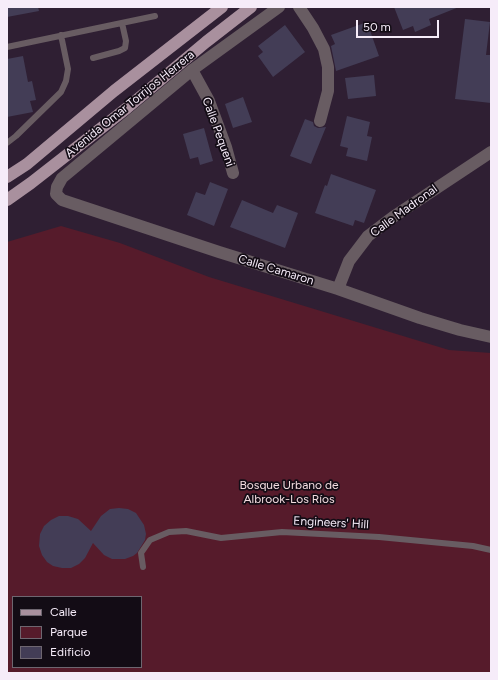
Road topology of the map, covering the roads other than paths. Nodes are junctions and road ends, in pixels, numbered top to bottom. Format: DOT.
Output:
graph roads {
  1 [pos="222,7"];
  2 [pos="251,7"];
  3 [pos="279,7"];
  4 [pos="300,7"];
  5 [pos="155,16"];
  6 [pos="122,22"];
  7 [pos="61,35"];
  8 [pos="7,46"];
  9 [pos="93,58"];
  10 [pos="192,70"];
  11 [pos="320,121"];
  12 [pos="7,143"];
  13 [pos="491,152"];
  14 [pos="233,173"];
  15 [pos="7,177"];
  16 [pos="7,200"];
  17 [pos="338,290"];
  18 [pos="491,337"];
  19 [pos="491,550"];
  20 [pos="143,567"];
  1 -- 15 [label="main road, Avenida Omar Torrijos Herrera"];
  2 -- 16 [label="main road, Avenida Omar Torrijos Herrera"];
  3 -- 10 [label="street"];
  4 -- 11 [label="street"];
  5 -- 6 [label="lane"];
  6 -- 7 [label="lane"];
  6 -- 9 [label="lane"];
  7 -- 8 [label="lane"];
  7 -- 12 [label="lane"];
  10 -- 14 [label="street, Calle Pequeni"];
  10 -- 17 [label="street, Calle Camaron"];
  13 -- 17 [label="street, Calle Madronal"];
  17 -- 18 [label="street, Calle Camaron"];
  19 -- 20 [label="lane, Engineers' Hill"];
}
